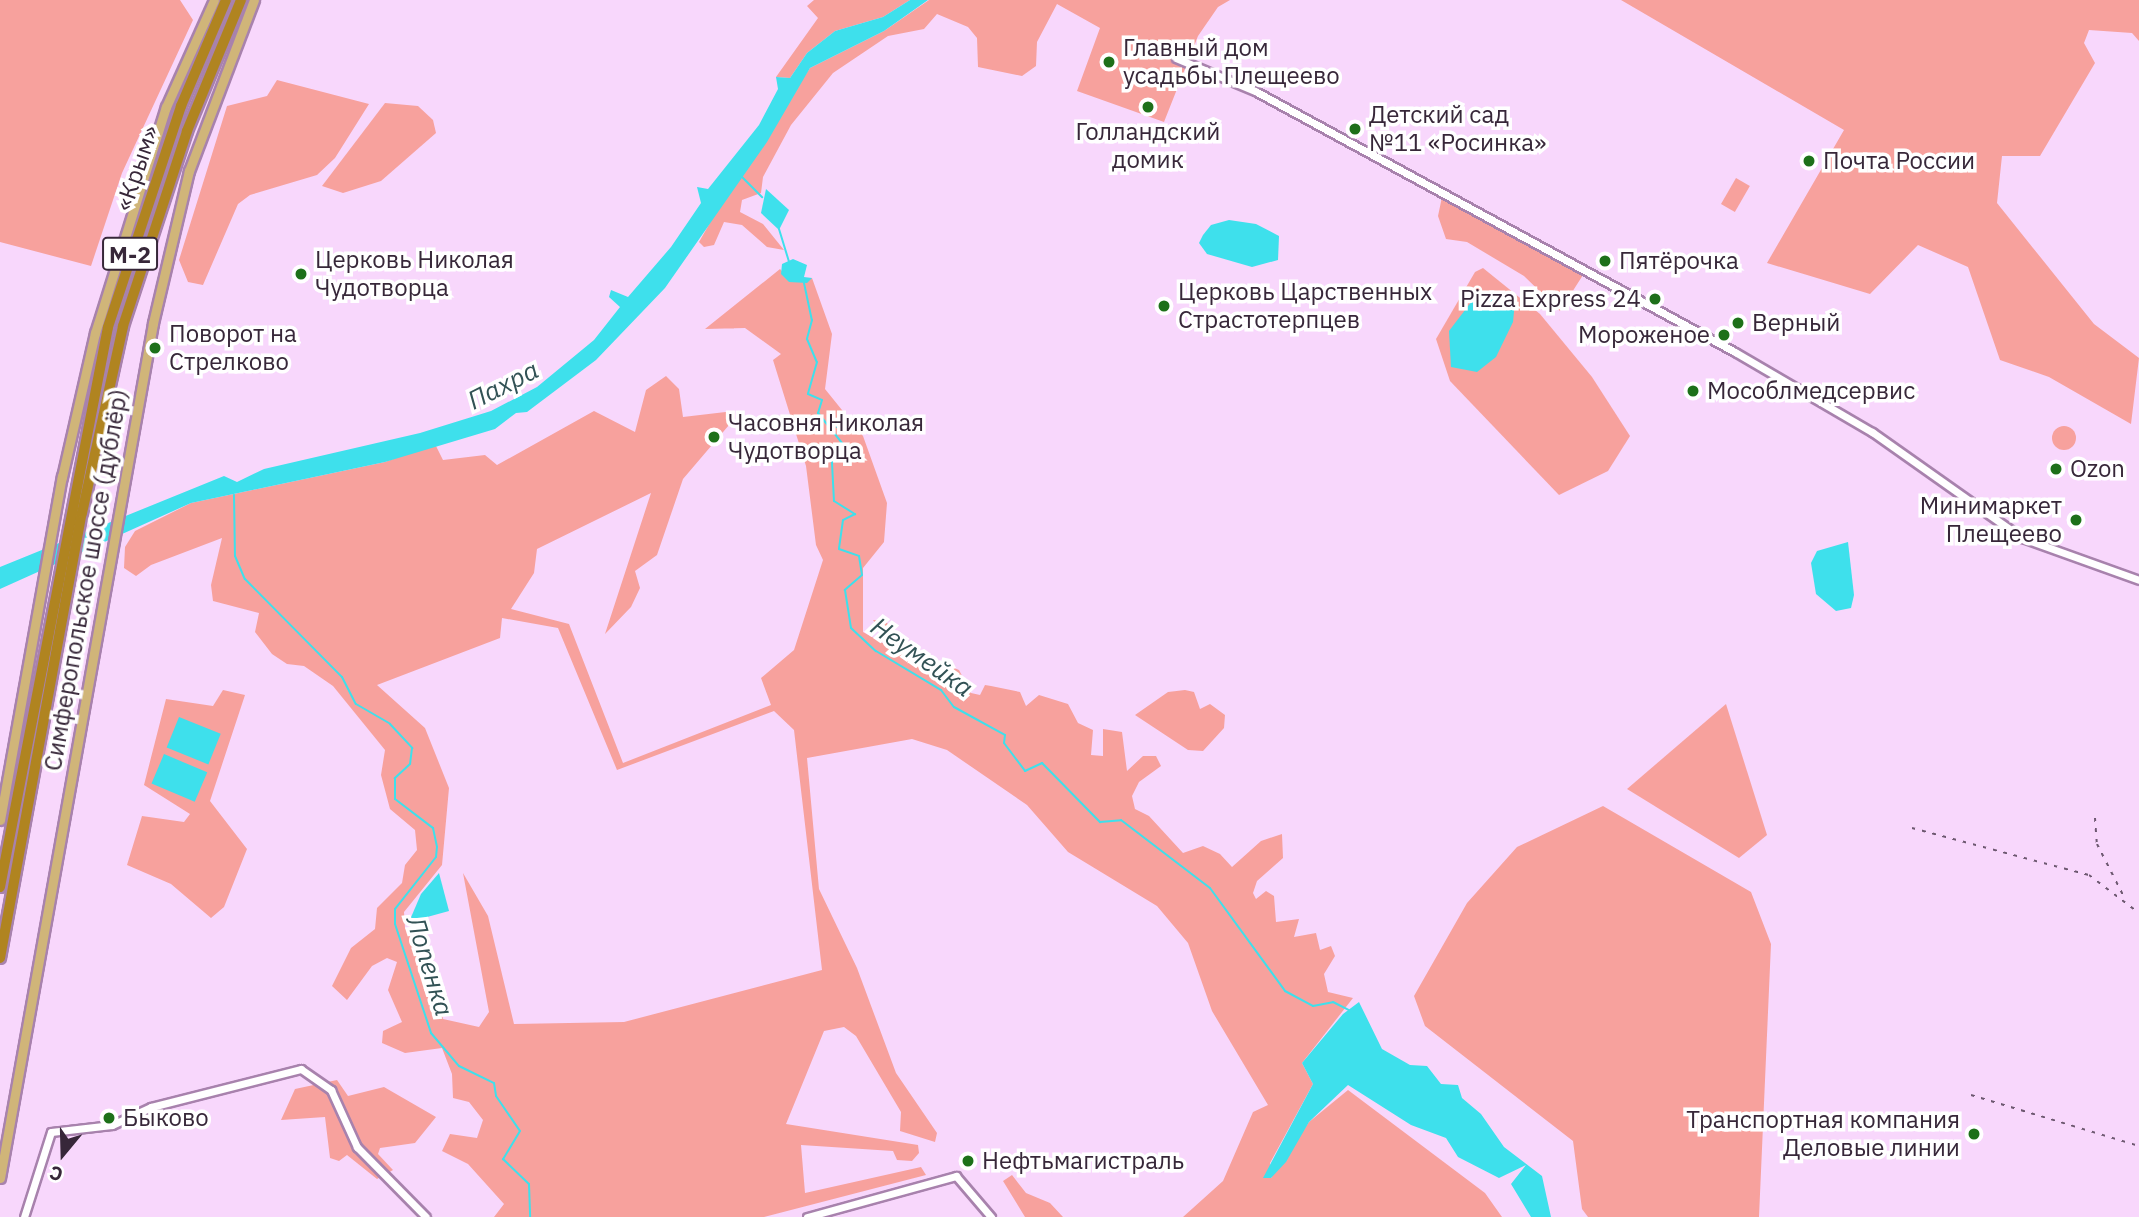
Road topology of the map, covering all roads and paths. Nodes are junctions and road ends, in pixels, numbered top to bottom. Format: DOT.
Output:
graph roads {
  1 [pos="214,0"];
  2 [pos="226,0"];
  3 [pos="241,0"];
  4 [pos="254,0"];
  5 [pos="1176,58"];
  6 [pos="2139,580"];
  7 [pos="0,820"];
  8 [pos="0,887"];
  9 [pos="0,958"];
  10 [pos="0,1178"];
  11 [pos="24,1217"];
  12 [pos="426,1217"];
  13 [pos="807,1217"];
  14 [pos="991,1217"];
  1 -- 7 [label="main road, Симферопольское шоссе (дублёр)"];
  2 -- 8 [label="highway, «Крым» / М-2"];
  3 -- 9 [label="highway, «Крым» / М-2"];
  4 -- 10 [label="main road, Симферопольское шоссе (дублёр)"];
  5 -- 6 [label="street"];
  11 -- 12 [label="street"];
  13 -- 14 [label="street"];
}
